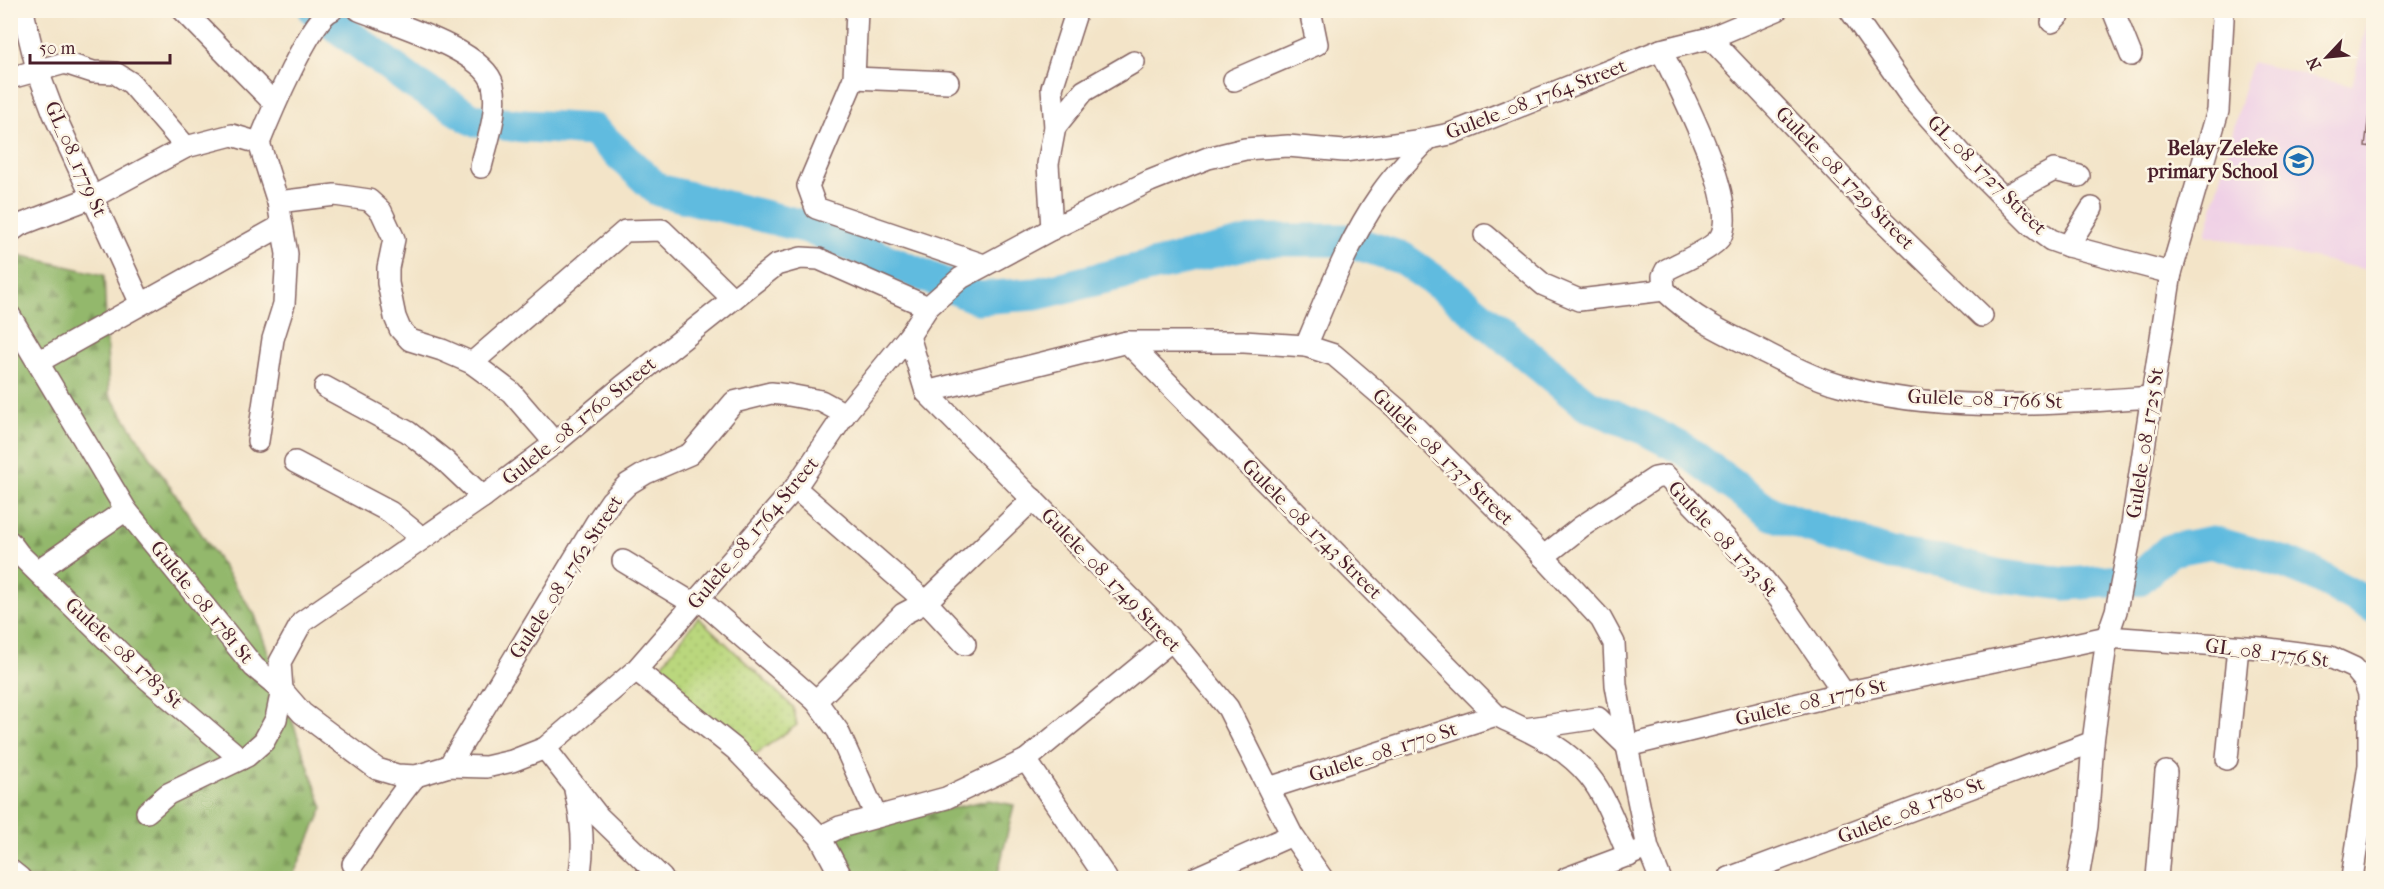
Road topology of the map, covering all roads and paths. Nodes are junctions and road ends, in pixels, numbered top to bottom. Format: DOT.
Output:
graph roads {
  1 [pos="25,10"];
  2 [pos="183,10"];
  3 [pos="332,10"];
  4 [pos="359,10"];
  5 [pos="857,10"];
  6 [pos="1077,10"];
  7 [pos="1310,10"];
  8 [pos="1777,10"];
  9 [pos="1850,10"];
  10 [pos="2113,10"];
  11 [pos="2221,10"];
  12 [pos="1710,38"];
  13 [pos="1661,50"];
  14 [pos="2132,55"];
  15 [pos="1134,62"];
  16 [pos="37,69"];
  17 [pos="10,78"];
  18 [pos="854,78"];
  19 [pos="1234,80"];
  20 [pos="948,82"];
  21 [pos="275,104"];
  22 [pos="1055,127"];
  23 [pos="1428,139"];
  24 [pos="259,143"];
  25 [pos="186,147"];
  26 [pos="481,167"];
  27 [pos="2079,176"];
  28 [pos="93,197"];
  29 [pos="2004,197"];
  30 [pos="278,202"];
  31 [pos="2092,208"];
  32 [pos="281,226"];
  33 [pos="1052,229"];
  34 [pos="10,232"];
  35 [pos="1485,235"];
  36 [pos="2068,246"];
  37 [pos="984,265"];
  38 [pos="2171,273"];
  39 [pos="1664,290"];
  40 [pos="733,299"];
  41 [pos="141,304"];
  42 [pos="928,307"];
  43 [pos="1982,316"];
  44 [pos="11,319"];
  45 [pos="909,336"];
  46 [pos="1127,342"];
  47 [pos="1306,346"];
  48 [pos="38,362"];
  49 [pos="472,363"];
  50 [pos="325,387"];
  51 [pos="926,392"];
  52 [pos="2152,397"];
  53 [pos="845,414"];
  54 [pos="258,441"];
  55 [pos="555,443"];
  56 [pos="295,462"];
  57 [pos="795,488"];
  58 [pos="483,497"];
  59 [pos="1033,499"];
  60 [pos="126,510"];
  61 [pos="422,538"];
  62 [pos="13,552"];
  63 [pos="1544,557"];
  64 [pos="623,561"];
  65 [pos="37,571"];
  66 [pos="697,602"];
  67 [pos="926,602"];
  68 [pos="2107,637"];
  69 [pos="1172,640"];
  70 [pos="965,644"];
  71 [pos="2238,647"];
  72 [pos="636,670"];
  73 [pos="282,690"];
  74 [pos="1844,693"];
  75 [pos="816,701"];
  76 [pos="1496,715"];
  77 [pos="1525,729"];
  78 [pos="2093,741"];
  79 [pos="1627,746"];
  80 [pos="545,748"];
  81 [pos="241,759"];
  82 [pos="2227,759"];
  83 [pos="1026,760"];
  84 [pos="449,766"];
  85 [pos="2371,767"];
  86 [pos="2166,772"];
  87 [pos="416,776"];
  88 [pos="574,786"];
  89 [pos="1269,788"];
  90 [pos="147,812"];
  91 [pos="876,816"];
  92 [pos="1292,835"];
  93 [pos="820,837"];
  94 [pos="1638,852"];
  95 [pos="353,864"];
  96 [pos="10,870"];
  97 [pos="652,875"];
  98 [pos="20,879"];
  99 [pos="579,879"];
  100 [pos="842,879"];
  101 [pos="1106,879"];
  102 [pos="1195,879"];
  103 [pos="1322,879"];
  104 [pos="1567,879"];
  105 [pos="1660,879"];
  106 [pos="1729,879"];
  107 [pos="2078,879"];
  108 [pos="2157,879"];
  109 [pos="2352,879"];
  1 -- 16 [label="street, GL_08_1779 St"];
  2 -- 21 [label="street"];
  3 -- 21 [label="street"];
  4 -- 26 [label="street"];
  5 -- 18 [label="street"];
  6 -- 22 [label="street"];
  7 -- 19 [label="street"];
  8 -- 12 [label="street, Gulele_08_1764 Street"];
  9 -- 29 [label="street, GL_08_1727 Street"];
  10 -- 14 [label="street"];
  11 -- 38 [label="street, Gulele_08_1725 St"];
  12 -- 13 [label="street, Gulele_08_1764 Street"];
  12 -- 43 [label="street, Gulele_08_1729 Street"];
  13 -- 23 [label="street, Gulele_08_1764 Street"];
  13 -- 39 [label="street"];
  15 -- 22 [label="street"];
  16 -- 17 [label="street"];
  16 -- 25 [label="street"];
  16 -- 28 [label="street, GL_08_1779 St"];
  18 -- 20 [label="street"];
  18 -- 37 [label="street"];
  21 -- 24 [label="street"];
  22 -- 33 [label="street"];
  23 -- 33 [label="street, Gulele_08_1764 Street"];
  23 -- 47 [label="street"];
  24 -- 25 [label="street"];
  24 -- 30 [label="street"];
  25 -- 28 [label="street"];
  27 -- 29 [label="street"];
  28 -- 34 [label="street"];
  28 -- 41 [label="street, GL_08_1779 St"];
  29 -- 36 [label="street, GL_08_1727 Street"];
  30 -- 32 [label="street"];
  30 -- 49 [label="street"];
  31 -- 36 [label="street"];
  32 -- 41 [label="street"];
  32 -- 54 [label="street"];
  33 -- 37 [label="street, Gulele_08_1764 Street"];
  35 -- 39 [label="street"];
  36 -- 38 [label="street, GL_08_1727 Street"];
  37 -- 42 [label="street, Gulele_08_1764 Street"];
  38 -- 52 [label="street, Gulele_08_1725 St"];
  39 -- 52 [label="street, Gulele_08_1766 St"];
  40 -- 42 [label="street, Gulele_08_1760 Street"];
  40 -- 49 [label="street"];
  40 -- 55 [label="street, Gulele_08_1760 Street"];
  41 -- 48 [label="street"];
  42 -- 45 [label="street, Gulele_08_1764 Street"];
  44 -- 48 [label="street, Gulele_08_1781 St"];
  45 -- 51 [label="street"];
  45 -- 53 [label="street, Gulele_08_1764 Street"];
  46 -- 47 [label="street, Gulele_08_1737 Street"];
  46 -- 51 [label="street, Gulele_08_1737 Street"];
  46 -- 76 [label="street, Gulele_08_1743 Street"];
  47 -- 63 [label="street, Gulele_08_1737 Street"];
  48 -- 60 [label="street, Gulele_08_1781 St"];
  49 -- 55 [label="street"];
  50 -- 58 [label="street"];
  51 -- 59 [label="street, Gulele_08_1749 Street"];
  52 -- 68 [label="street, Gulele_08_1725 St"];
  53 -- 57 [label="street, Gulele_08_1764 Street"];
  53 -- 84 [label="street, Gulele_08_1762 Street"];
  55 -- 58 [label="street, Gulele_08_1760 Street"];
  56 -- 61 [label="street"];
  57 -- 66 [label="street, Gulele_08_1764 Street"];
  57 -- 67 [label="street"];
  58 -- 61 [label="street, Gulele_08_1760 Street"];
  59 -- 67 [label="street"];
  59 -- 69 [label="street, Gulele_08_1749 Street"];
  60 -- 65 [label="street"];
  60 -- 73 [label="street, Gulele_08_1781 St"];
  61 -- 73 [label="street, Gulele_08_1760 Street"];
  62 -- 65 [label="street, Gulele_08_1783 St"];
  63 -- 74 [label="street, Gulele_08_1733 St"];
  63 -- 79 [label="street, Gulele_08_1737 Street"];
  64 -- 66 [label="street"];
  65 -- 81 [label="street, Gulele_08_1783 St"];
  66 -- 72 [label="street, Gulele_08_1764 Street"];
  66 -- 75 [label="street"];
  67 -- 70 [label="street"];
  67 -- 75 [label="street"];
  68 -- 71 [label="street, GL_08_1776 St"];
  68 -- 74 [label="street, Gulele_08_1776 St"];
  68 -- 78 [label="street, Gulele_08_1725 St"];
  69 -- 83 [label="street"];
  69 -- 89 [label="street, Gulele_08_1749 Street"];
  71 -- 82 [label="street"];
  71 -- 85 [label="street, GL_08_1776 St"];
  72 -- 80 [label="street, Gulele_08_1764 Street"];
  72 -- 93 [label="street"];
  73 -- 81 [label="street, Gulele_08_1760 Street"];
  73 -- 87 [label="street, Gulele_08_1781 St"];
  74 -- 79 [label="street, Gulele_08_1776 St"];
  75 -- 91 [label="street"];
  76 -- 77 [label="street, Gulele_08_1743 Street"];
  76 -- 89 [label="street, Gulele_08_1770 St"];
  77 -- 79 [label="street"];
  77 -- 94 [label="street, Gulele_08_1743 Street"];
  78 -- 106 [label="street, Gulele_08_1780 St"];
  78 -- 107 [label="street, Gulele_08_1725 St"];
  79 -- 94 [label="street, Gulele_08_1737 Street"];
  80 -- 84 [label="street, Gulele_08_1764 Street"];
  80 -- 88 [label="street"];
  81 -- 90 [label="street, Gulele_08_1760 Street"];
  83 -- 91 [label="street"];
  83 -- 101 [label="street"];
  84 -- 87 [label="street, Gulele_08_1764 Street"];
  85 -- 109 [label="street, GL_08_1776 St"];
  86 -- 108 [label="street"];
  87 -- 95 [label="street"];
  88 -- 97 [label="street"];
  88 -- 99 [label="street"];
  89 -- 92 [label="street, Gulele_08_1749 Street"];
  91 -- 93 [label="street"];
  92 -- 102 [label="street"];
  92 -- 103 [label="street, Gulele_08_1749 Street"];
  93 -- 100 [label="street"];
  94 -- 104 [label="street"];
  94 -- 105 [label="street"];
  96 -- 98 [label="street"];
}
